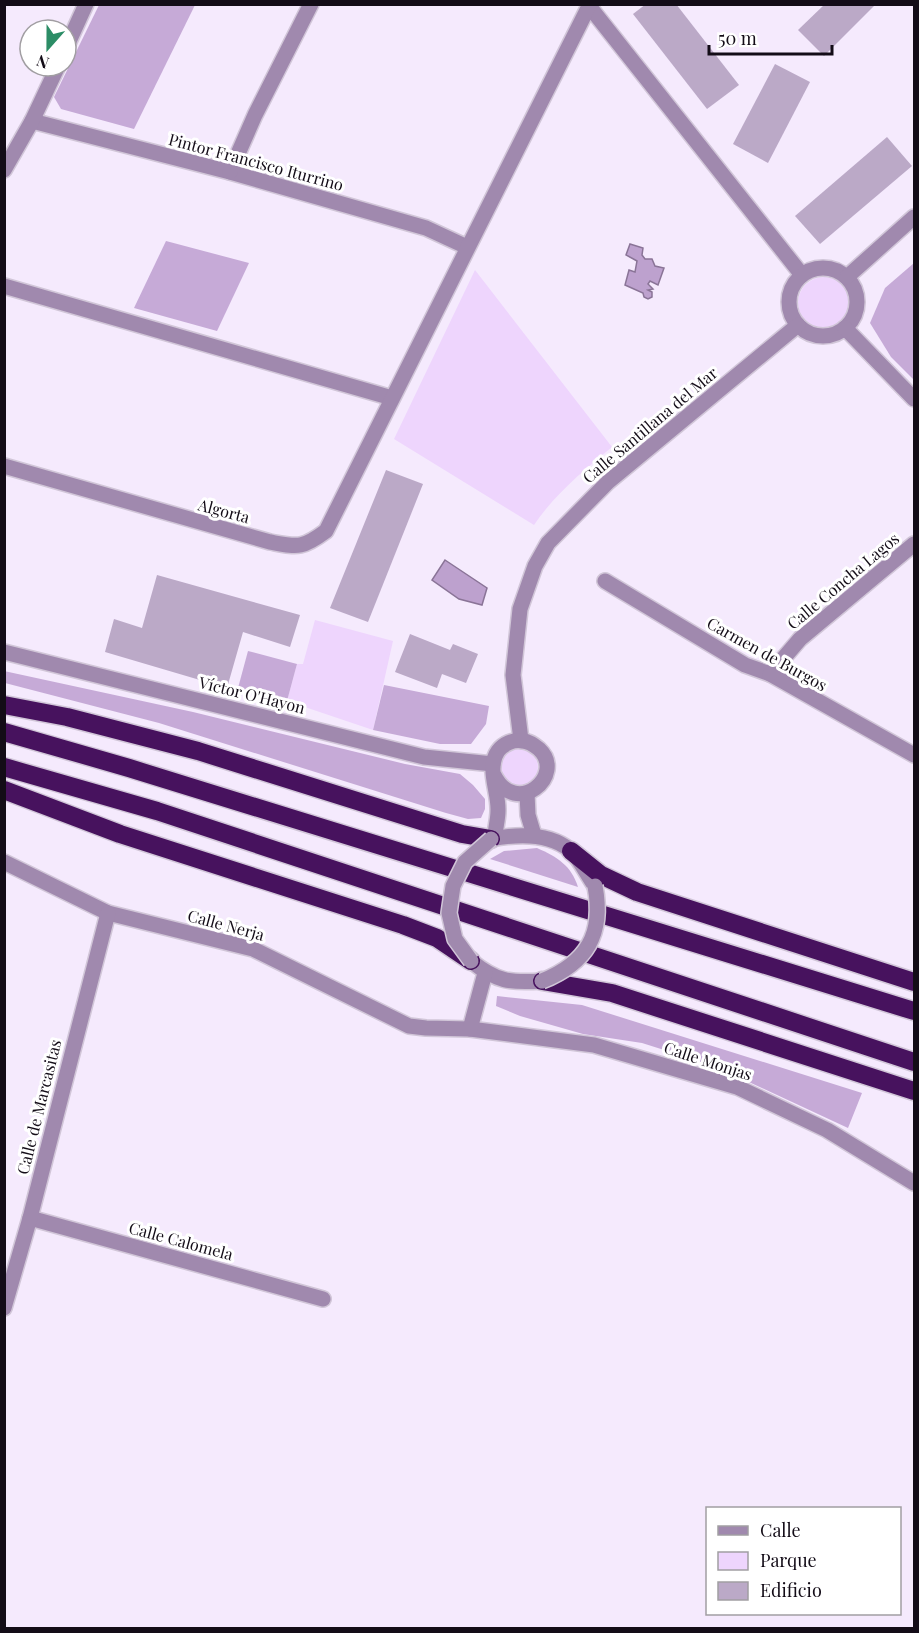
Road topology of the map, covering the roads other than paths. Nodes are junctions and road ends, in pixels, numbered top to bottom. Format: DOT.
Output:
graph roads {
  1 [pos="86,4"];
  2 [pos="311,4"];
  3 [pos="588,5"];
  4 [pos="78,22"];
  5 [pos="52,78"];
  6 [pos="32,121"];
  7 [pos="4,170"];
  8 [pos="230,172"];
  9 [pos="915,217"];
  10 [pos="467,247"];
  11 [pos="802,275"];
  12 [pos="847,277"];
  13 [pos="4,286"];
  14 [pos="798,325"];
  15 [pos="845,328"];
  16 [pos="392,398"];
  17 [pos="915,399"];
  18 [pos="4,466"];
  19 [pos="915,544"];
  20 [pos="605,581"];
  21 [pos="4,652"];
  22 [pos="770,674"];
  23 [pos="4,705"];
  24 [pos="4,732"];
  25 [pos="521,740"];
  26 [pos="915,755"];
  27 [pos="4,767"];
  28 [pos="493,769"];
  29 [pos="4,790"];
  30 [pos="527,793"];
  31 [pos="534,835"];
  32 [pos="493,839"];
  33 [pos="571,851"];
  34 [pos="4,862"];
  35 [pos="108,913"];
  36 [pos="471,961"];
  37 [pos="485,973"];
  38 [pos="542,981"];
  39 [pos="915,982"];
  40 [pos="915,1011"];
  41 [pos="470,1029"];
  42 [pos="915,1062"];
  43 [pos="915,1091"];
  44 [pos="915,1183"];
  45 [pos="30,1218"];
  46 [pos="12,1252"];
  47 [pos="323,1299"];
  48 [pos="4,1308"];
  1 -- 4 [label="street"];
  2 -- 8 [label="street"];
  3 -- 10 [label="street, Algorta"];
  3 -- 11 [label="street"];
  5 -- 6 [label="street"];
  6 -- 7 [label="street"];
  6 -- 8 [label="street, Pintor Francisco Iturrino"];
  8 -- 10 [label="street, Pintor Francisco Iturrino"];
  9 -- 12 [label="street"];
  10 -- 16 [label="street, Algorta"];
  11 -- 12 [label="street"];
  11 -- 14 [label="street"];
  12 -- 15 [label="street"];
  13 -- 16 [label="street"];
  14 -- 15 [label="street"];
  14 -- 25 [label="street, Calle Santillana del Mar"];
  15 -- 17 [label="street"];
  16 -- 18 [label="street, Algorta"];
  19 -- 22 [label="street, Calle Concha Lagos"];
  20 -- 22 [label="street, Carmen de Burgos"];
  21 -- 28 [label="street, Víctor O'Hayon"];
  22 -- 26 [label="street, Carmen de Burgos"];
  23 -- 32 [label="highway"];
  24 -- 40 [label="highway"];
  25 -- 28 [label="street"];
  25 -- 30 [label="street"];
  27 -- 42 [label="highway"];
  28 -- 30 [label="street"];
  28 -- 32 [label="street"];
  29 -- 36 [label="highway"];
  30 -- 31 [label="street"];
  31 -- 32 [label="street"];
  31 -- 33 [label="street"];
  32 -- 36 [label="street, bridge"];
  33 -- 38 [label="street, bridge"];
  33 -- 39 [label="highway"];
  34 -- 35 [label="street, Calle Nerja"];
  35 -- 41 [label="street, Calle Nerja"];
  35 -- 45 [label="street, Calle de Marcasitas"];
  36 -- 37 [label="street"];
  37 -- 38 [label="street"];
  37 -- 41 [label="street"];
  38 -- 43 [label="highway"];
  41 -- 44 [label="street, Calle Monjas"];
  45 -- 46 [label="street, Calle de Marcasitas"];
  45 -- 47 [label="street, Calle Calomela"];
  46 -- 48 [label="street, Calle de Marcasitas"];
}
